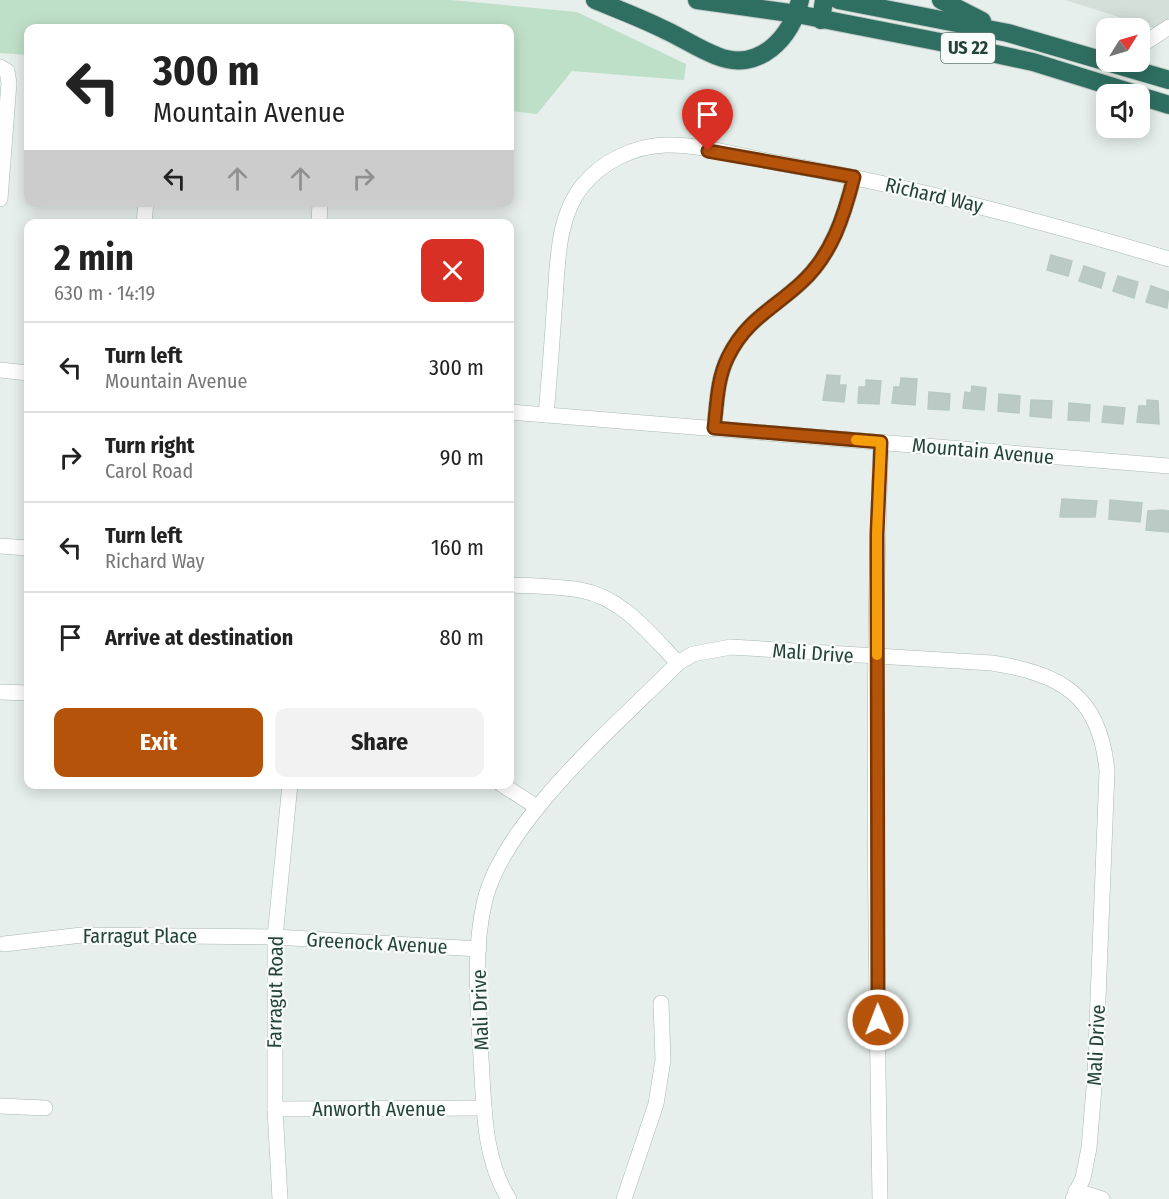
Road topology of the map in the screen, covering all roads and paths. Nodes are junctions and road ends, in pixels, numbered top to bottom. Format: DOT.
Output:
graph roads {
  1 [pos="595,0"];
  2 [pos="697,0"];
  3 [pos="824,0"];
  4 [pos="838,0"];
  5 [pos="941,0"];
  6 [pos="799,7"];
  7 [pos="821,20"];
  8 [pos="1169,27"];
  9 [pos="1008,33"];
  10 [pos="1150,39"];
  11 [pos="1096,57"];
  12 [pos="4,69"];
  13 [pos="1145,72"];
  14 [pos="1169,80"];
  15 [pos="1104,84"];
  16 [pos="1150,99"];
  17 [pos="1169,105"];
  18 [pos="854,177"];
  19 [pos="0,199"];
  20 [pos="1169,259"];
  21 [pos="0,370"];
  22 [pos="24,373"];
  23 [pos="514,412"];
  24 [pos="546,415"];
  25 [pos="714,428"];
  26 [pos="881,442"];
  27 [pos="1169,466"];
  28 [pos="0,546"];
  29 [pos="24,548"];
  30 [pos="514,585"];
  31 [pos="877,657"];
  32 [pos="678,663"];
  33 [pos="0,692"];
  34 [pos="24,693"];
  35 [pos="290,789"];
  36 [pos="509,789"];
  37 [pos="537,807"];
  38 [pos="275,937"];
  39 [pos="4,944"];
  40 [pos="479,949"];
  41 [pos="661,1003"];
  42 [pos="0,1106"];
  43 [pos="45,1108"];
  44 [pos="484,1108"];
  45 [pos="275,1109"];
  46 [pos="1074,1195"];
  47 [pos="280,1199"];
  48 [pos="508,1199"];
  49 [pos="624,1199"];
  50 [pos="880,1199"];
  51 [pos="1102,1199"];
  1 -- 6 [label="highway"];
  2 -- 6 [label="highway, US 22"];
  3 -- 7 [label="highway"];
  4 -- 9 [label="highway, US 22"];
  5 -- 9 [label="highway"];
  6 -- 7 [label="highway, US 22"];
  7 -- 15 [label="highway, US 22"];
  8 -- 10 [label="street"];
  9 -- 11 [label="highway, US 22"];
  12 -- 19 [label="street"];
  13 -- 14 [label="highway, US 22"];
  16 -- 17 [label="highway"];
  18 -- 20 [label="street, Richard Way"];
  18 -- 24 [label="street, Richard Way"];
  18 -- 25 [label="street"];
  21 -- 22 [label="street"];
  23 -- 24 [label="street, Mountain Avenue"];
  24 -- 25 [label="street, Mountain Avenue"];
  25 -- 26 [label="street, Mountain Avenue"];
  26 -- 27 [label="street, Mountain Avenue"];
  26 -- 31 [label="street"];
  28 -- 29 [label="street"];
  30 -- 32 [label="street"];
  31 -- 32 [label="street, Mali Drive"];
  31 -- 46 [label="street, Mali Drive"];
  31 -- 50 [label="street"];
  32 -- 37 [label="street, Mali Drive"];
  33 -- 34 [label="street"];
  35 -- 38 [label="street, Farragut Road"];
  36 -- 37 [label="street"];
  37 -- 40 [label="street, Mali Drive"];
  38 -- 39 [label="street, Farragut Place"];
  38 -- 40 [label="street, Greenock Avenue"];
  38 -- 45 [label="street, Farragut Road"];
  40 -- 44 [label="street, Mali Drive"];
  41 -- 49 [label="street"];
  42 -- 43 [label="street"];
  44 -- 45 [label="street, Anworth Avenue"];
  44 -- 48 [label="street, Mali Drive"];
  45 -- 47 [label="street, Farragut Road"];
  46 -- 51 [label="street"];
}
